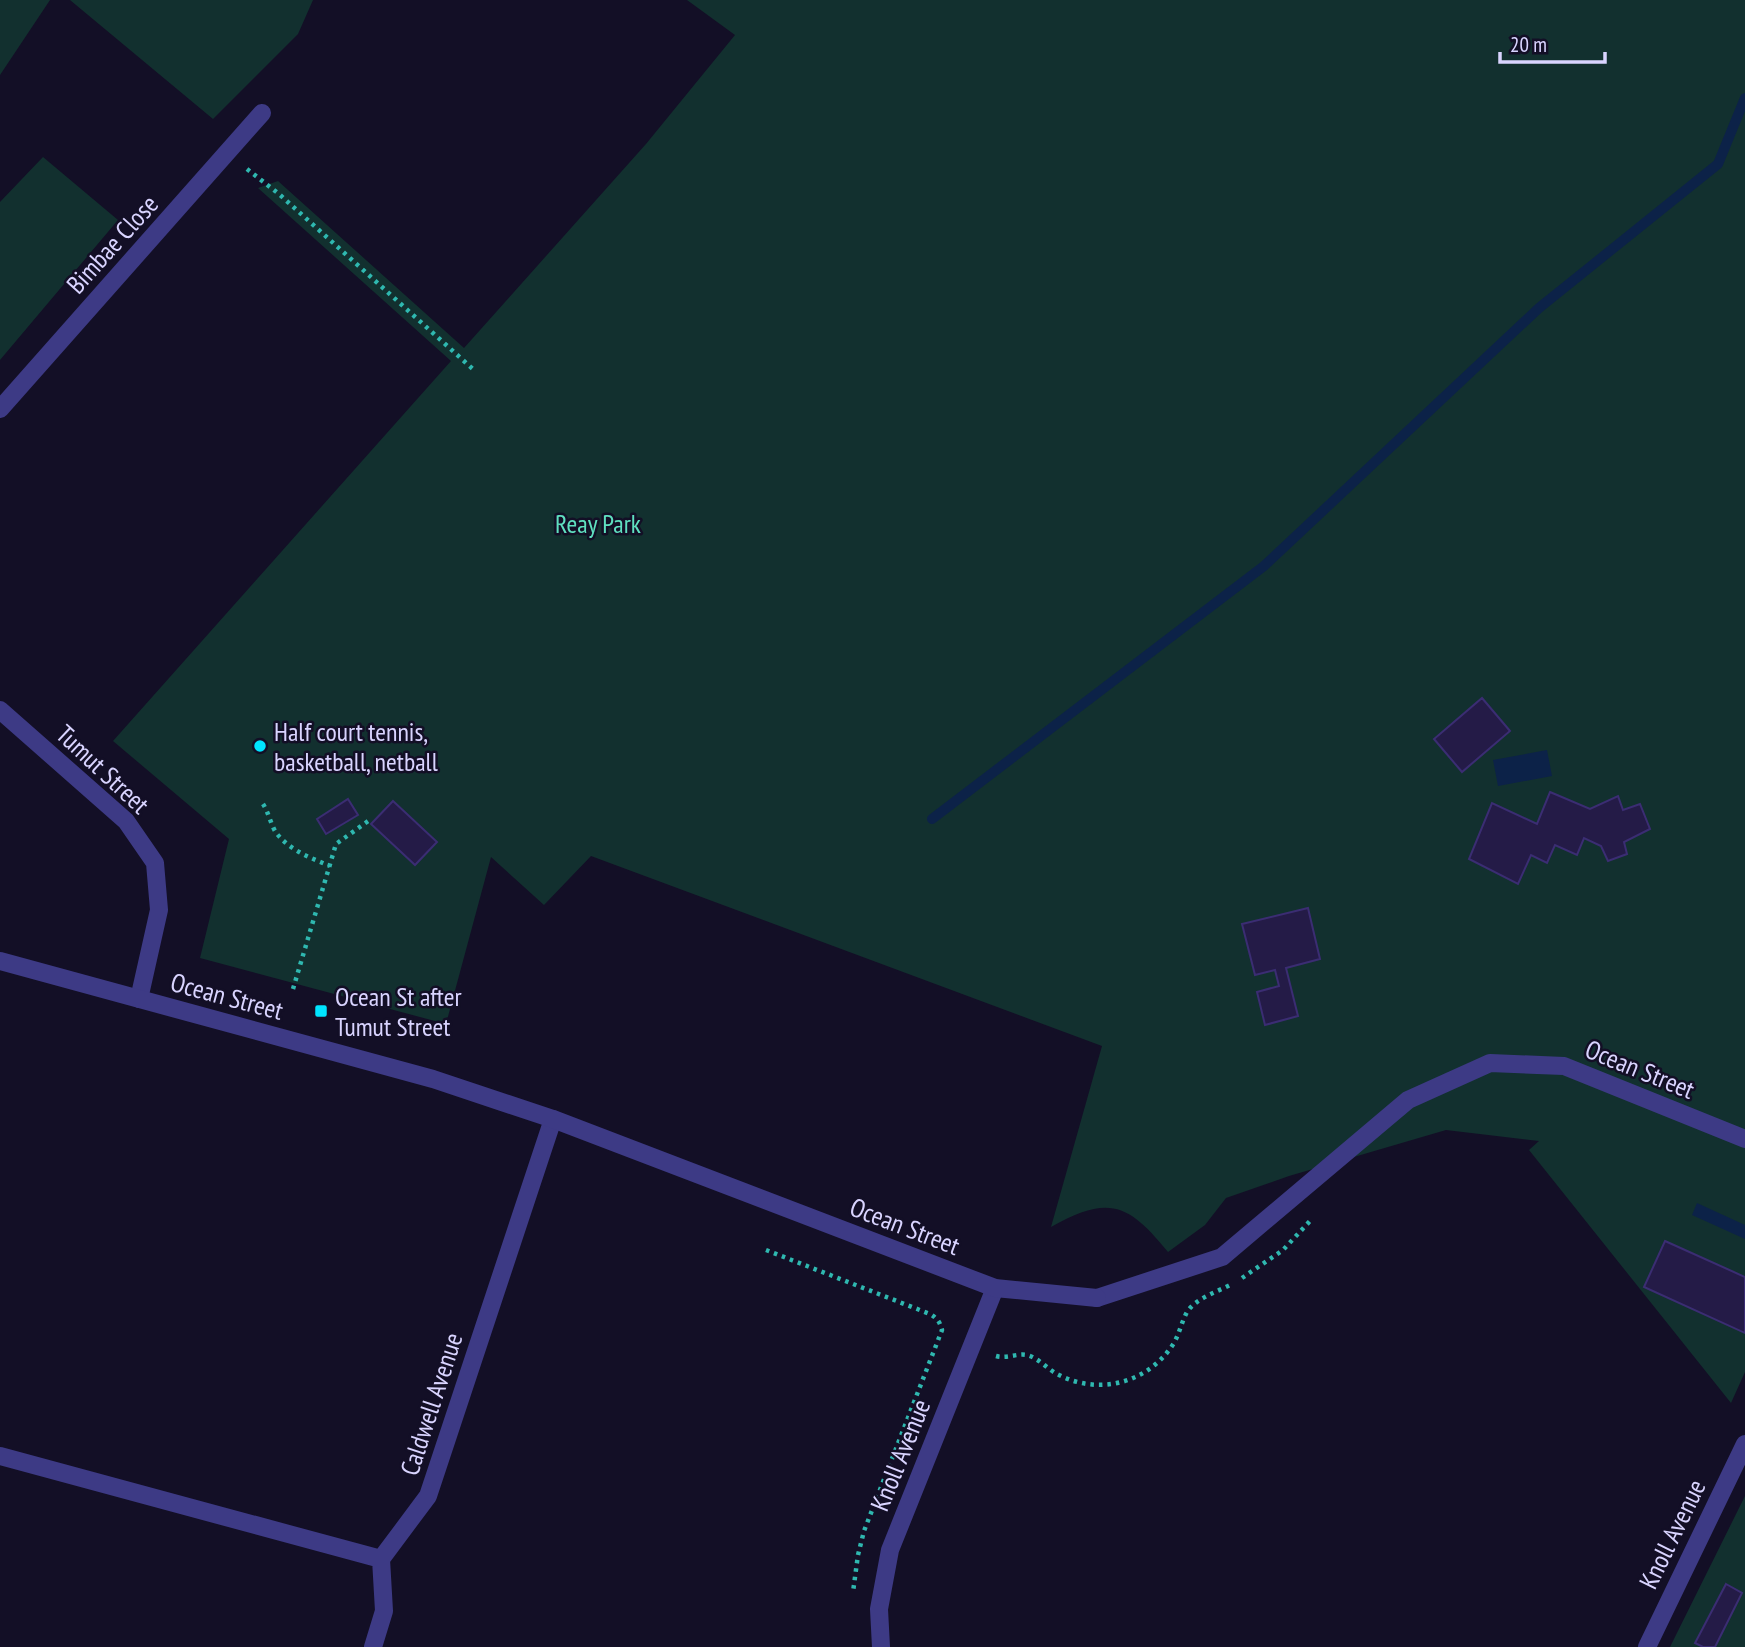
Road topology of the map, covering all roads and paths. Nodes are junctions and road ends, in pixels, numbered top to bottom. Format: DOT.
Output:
graph roads {
  1 [pos="262,113"];
  2 [pos="226,153"];
  3 [pos="475,371"];
  4 [pos="0,409"];
  5 [pos="0,710"];
  6 [pos="263,804"];
  7 [pos="371,819"];
  8 [pos="330,866"];
  9 [pos="0,961"];
  10 [pos="293,989"];
  11 [pos="139,999"];
  12 [pos="553,1119"];
  13 [pos="1745,1139"];
  14 [pos="766,1250"];
  15 [pos="995,1288"];
  16 [pos="1745,1444"];
  17 [pos="0,1455"];
  18 [pos="381,1559"];
  19 [pos="852,1596"];
  20 [pos="373,1647"];
  21 [pos="881,1647"];
  22 [pos="1647,1647"];
  1 -- 2 [label="street, Bimbae Close"];
  2 -- 3 [label="path"];
  2 -- 4 [label="street, Bimbae Close"];
  5 -- 11 [label="street, Tumut Street"];
  6 -- 8 [label="path"];
  7 -- 8 [label="path"];
  8 -- 10 [label="path"];
  9 -- 11 [label="street, Ocean Street"];
  11 -- 12 [label="street, Ocean Street"];
  12 -- 15 [label="street, Ocean Street"];
  12 -- 18 [label="street, Caldwell Avenue"];
  13 -- 15 [label="street, Ocean Street"];
  14 -- 19 [label="path"];
  15 -- 21 [label="street, Knoll Avenue"];
  16 -- 22 [label="street, Knoll Avenue"];
  17 -- 18 [label="street"];
  18 -- 20 [label="street"];
}
